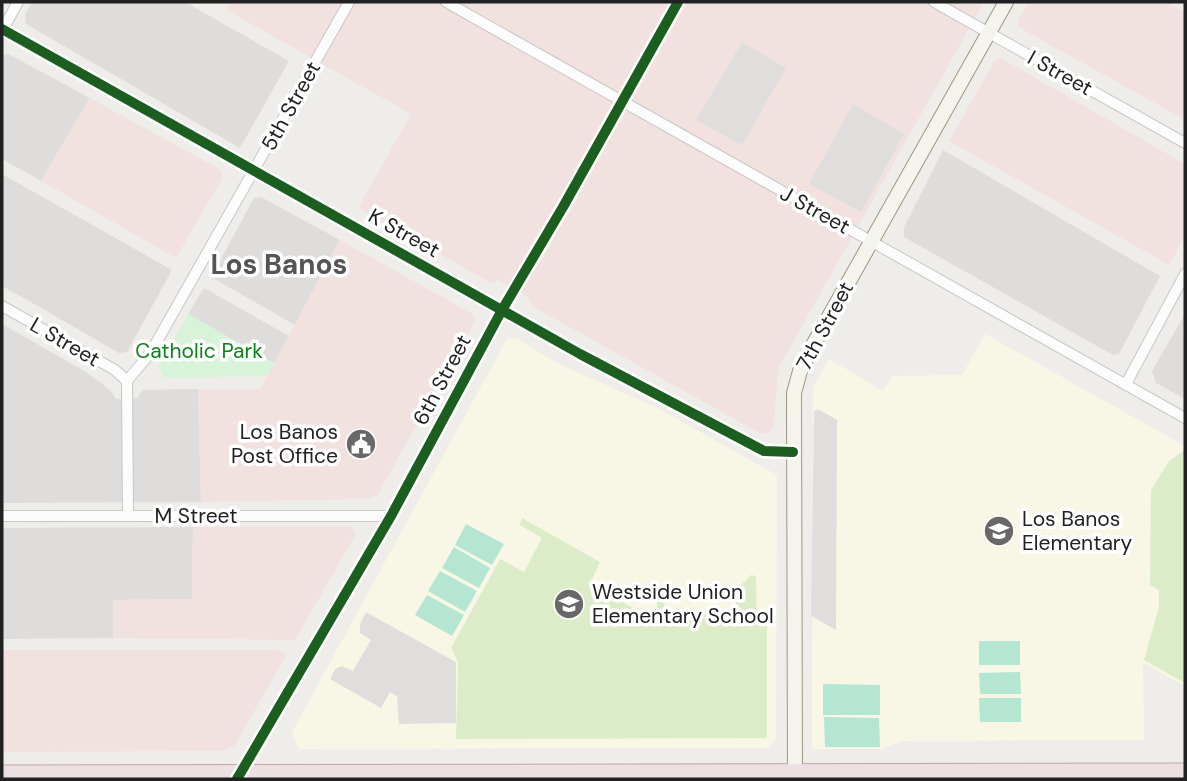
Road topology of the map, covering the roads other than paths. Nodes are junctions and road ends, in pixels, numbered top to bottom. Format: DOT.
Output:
graph roads {
  1 [pos="18,2"];
  2 [pos="349,2"];
  3 [pos="446,2"];
  4 [pos="678,2"];
  5 [pos="934,2"];
  6 [pos="1006,2"];
  7 [pos="2,30"];
  8 [pos="989,33"];
  9 [pos="623,101"];
  10 [pos="1185,143"];
  11 [pos="254,171"];
  12 [pos="872,241"];
  13 [pos="1185,274"];
  14 [pos="2,306"];
  15 [pos="502,310"];
  16 [pos="127,381"];
  17 [pos="1126,384"];
  18 [pos="1185,418"];
  19 [pos="793,452"];
  20 [pos="2,516"];
  21 [pos="128,516"];
  22 [pos="391,516"];
  23 [pos="1185,774"];
  24 [pos="2,775"];
  25 [pos="238,777"];
  26 [pos="795,777"];
  1 -- 7 [label="street"];
  2 -- 11 [label="street, 5th Street"];
  3 -- 9 [label="street, J Street"];
  4 -- 9 [label="street, 6th Street"];
  5 -- 8 [label="street, I Street"];
  6 -- 8 [label="street, 7th Street"];
  7 -- 11 [label="street, K Street"];
  8 -- 10 [label="street, I Street"];
  8 -- 12 [label="street, 7th Street"];
  9 -- 12 [label="street, J Street"];
  9 -- 15 [label="street, 6th Street"];
  11 -- 15 [label="street, K Street"];
  11 -- 16 [label="street, 5th Street"];
  12 -- 17 [label="street, J Street"];
  12 -- 19 [label="street, 7th Street"];
  13 -- 17 [label="street"];
  14 -- 16 [label="street, L Street"];
  15 -- 19 [label="street, K Street"];
  15 -- 22 [label="street, 6th Street"];
  16 -- 21 [label="street"];
  17 -- 18 [label="street, J Street"];
  19 -- 26 [label="street, 7th Street"];
  20 -- 21 [label="street, M Street"];
  21 -- 22 [label="street, M Street"];
  22 -- 25 [label="street, 6th Street"];
  23 -- 26 [label="highway"];
  24 -- 25 [label="highway"];
  25 -- 26 [label="highway"];
}
